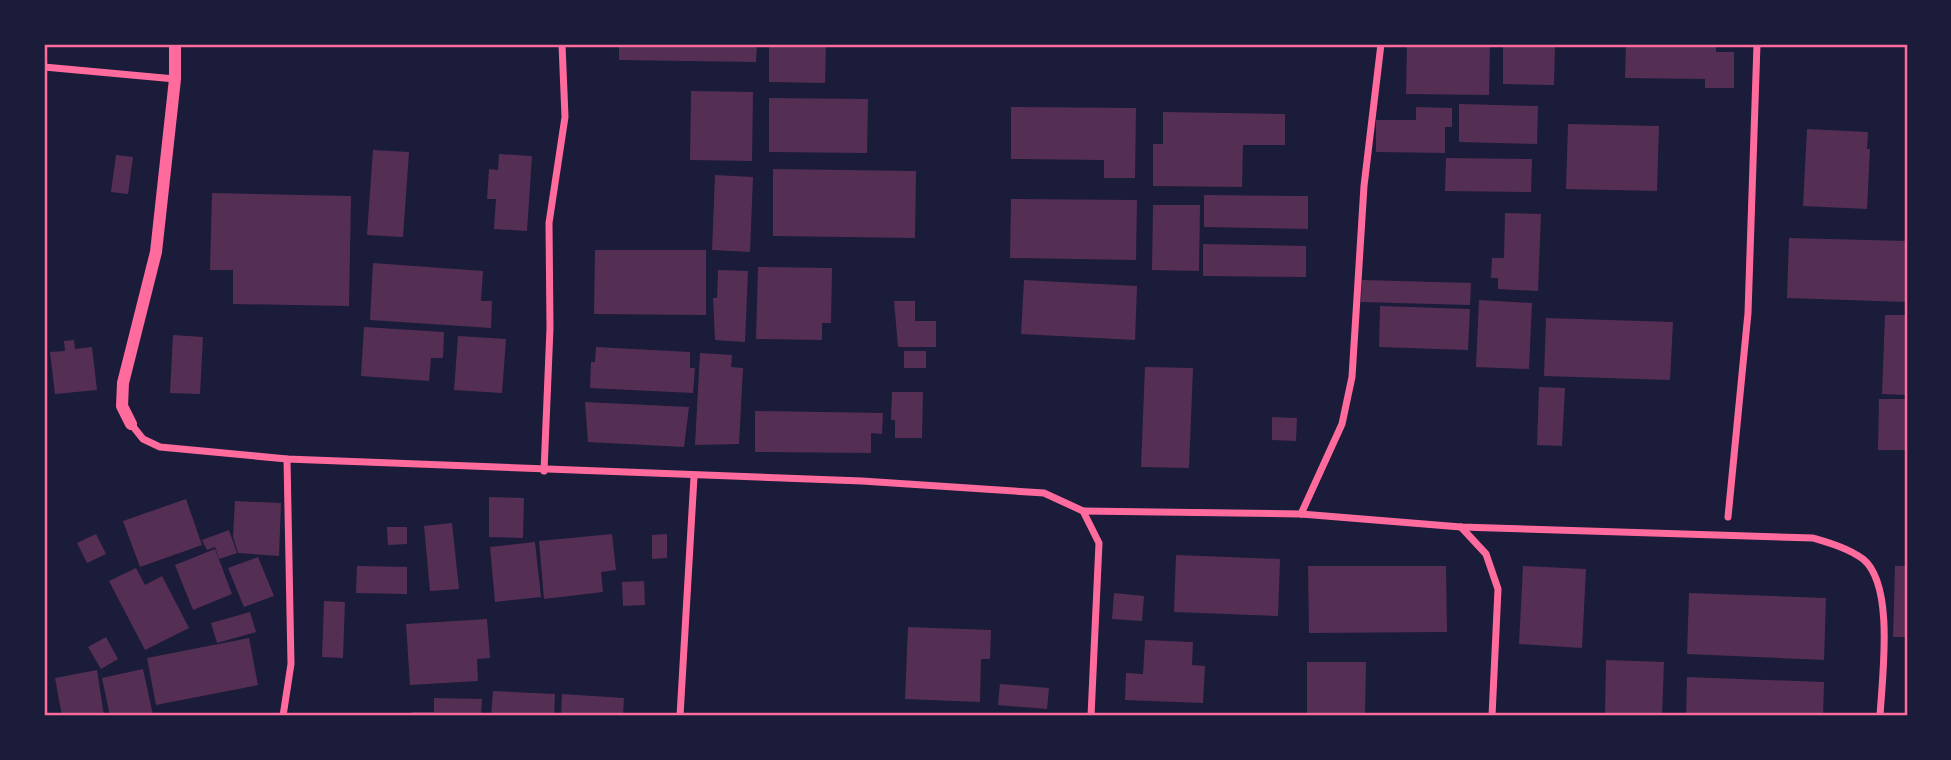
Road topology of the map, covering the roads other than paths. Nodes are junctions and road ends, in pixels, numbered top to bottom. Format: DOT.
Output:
graph roads {
  1 [pos="175,44"];
  2 [pos="562,44"];
  3 [pos="1381,44"];
  4 [pos="1757,44"];
  5 [pos="44,67"];
  6 [pos="175,79"];
  7 [pos="131,425"];
  8 [pos="287,459"];
  9 [pos="544,471"];
  10 [pos="694,477"];
  11 [pos="1083,511"];
  12 [pos="1301,514"];
  13 [pos="1728,517"];
  14 [pos="1461,527"];
  15 [pos="283,716"];
  16 [pos="680,716"];
  17 [pos="1091,716"];
  18 [pos="1492,716"];
  19 [pos="1880,716"];
  1 -- 6 [label="street"];
  2 -- 9 [label="street"];
  3 -- 12 [label="street"];
  4 -- 13 [label="street"];
  5 -- 6 [label="street"];
  6 -- 7 [label="street"];
  7 -- 8 [label="street"];
  8 -- 9 [label="street"];
  8 -- 15 [label="street"];
  9 -- 10 [label="street"];
  10 -- 11 [label="street"];
  10 -- 16 [label="street"];
  11 -- 12 [label="street"];
  11 -- 17 [label="street"];
  12 -- 14 [label="street"];
  14 -- 18 [label="street"];
  14 -- 19 [label="street"];
}
